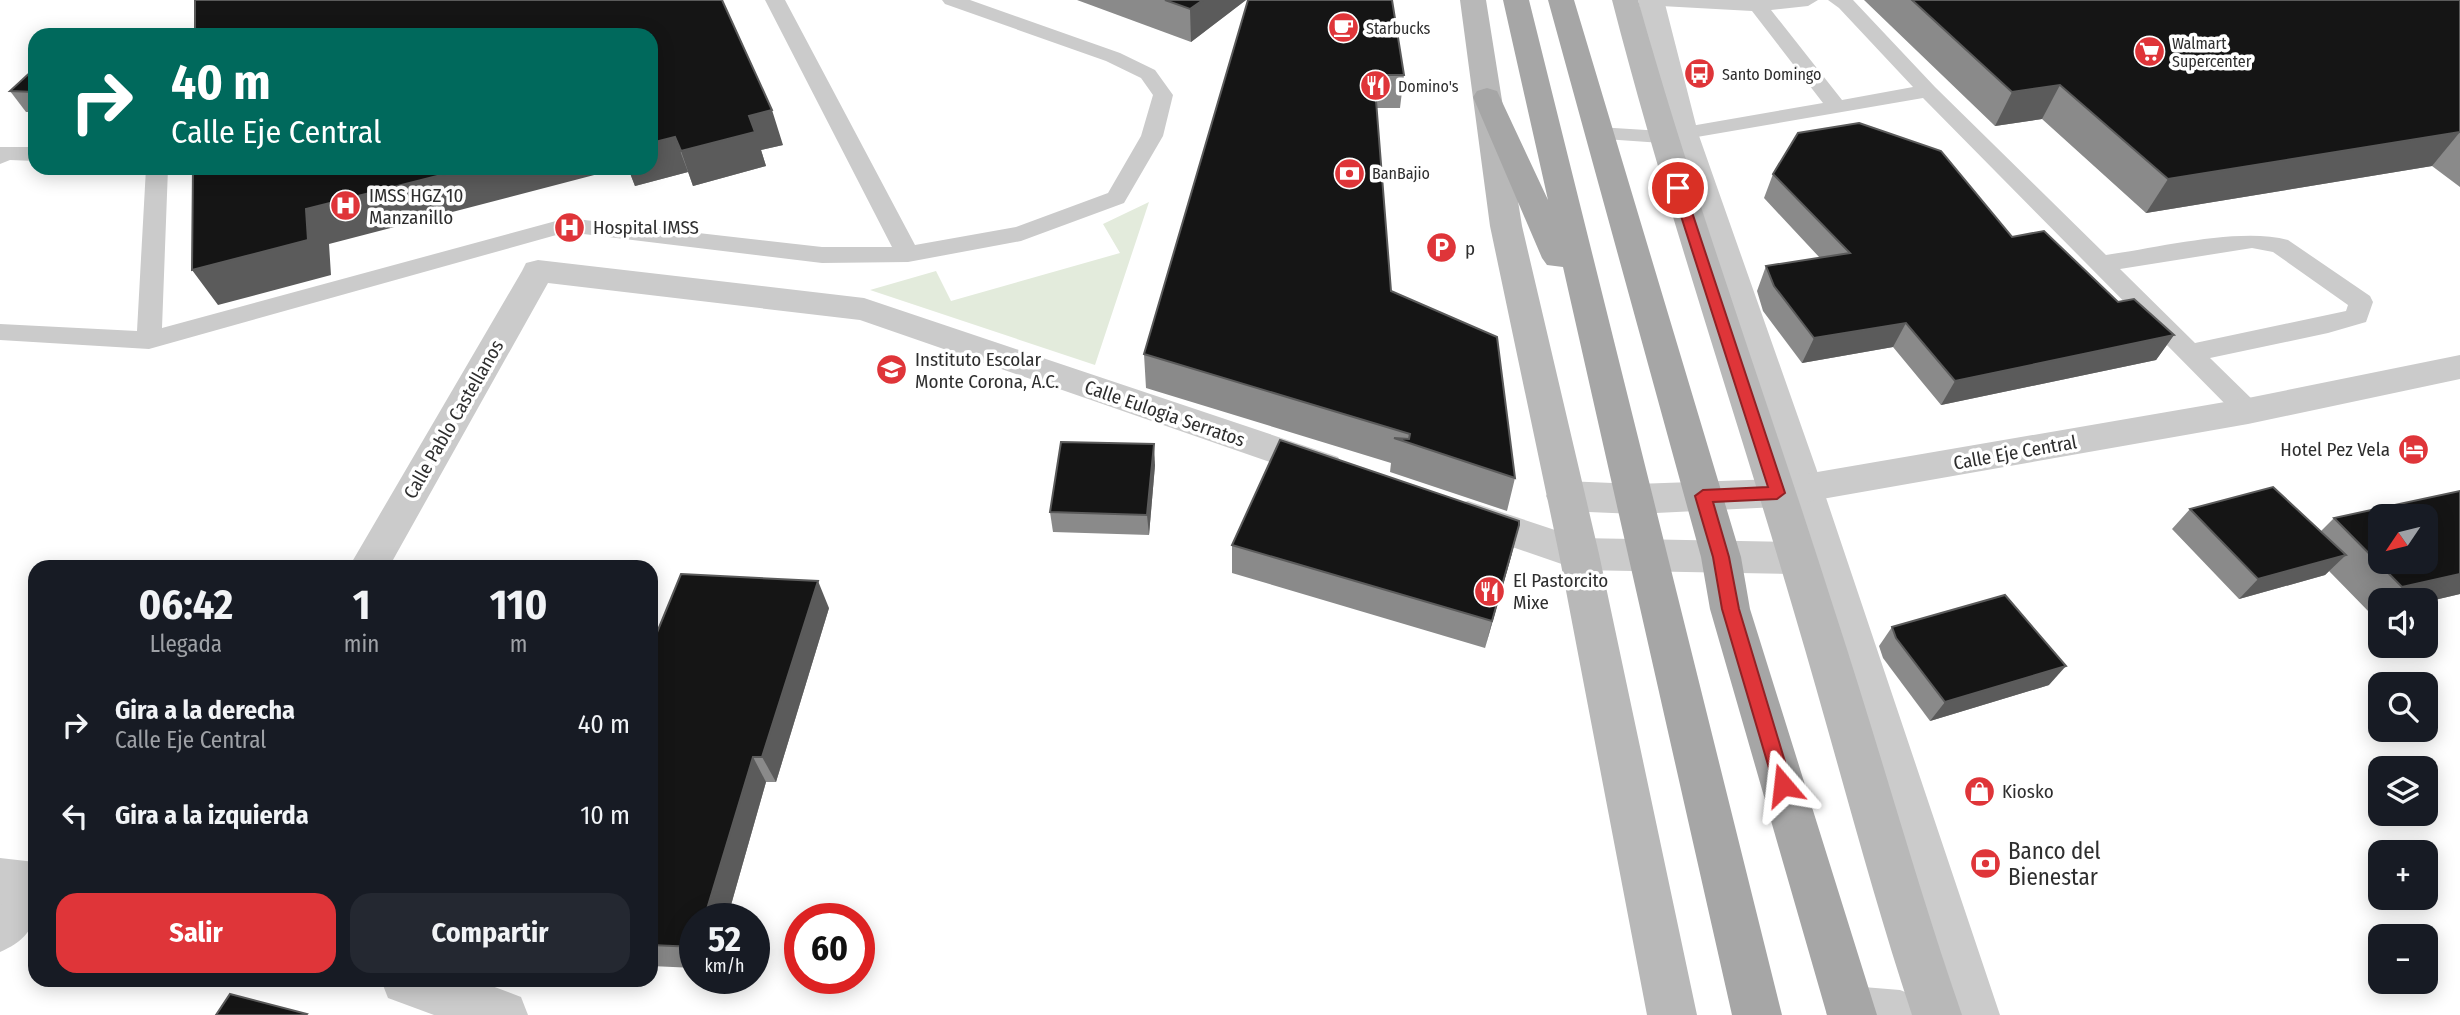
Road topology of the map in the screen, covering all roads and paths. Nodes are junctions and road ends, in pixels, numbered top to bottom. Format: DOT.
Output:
graph roads {
  1 [pos="775,0"];
  2 [pos="952,0"];
  3 [pos="1473,0"];
  4 [pos="1516,0"];
  5 [pos="1561,0"];
  6 [pos="1625,0"];
  7 [pos="1651,0"];
  8 [pos="1661,0"];
  9 [pos="1808,0"];
  10 [pos="1838,0"];
  11 [pos="1758,6"];
  12 [pos="1928,91"];
  13 [pos="1487,97"];
  14 [pos="1836,106"];
  15 [pos="1598,133"];
  16 [pos="1672,135"];
  17 [pos="28,154"];
  18 [pos="0,158"];
  19 [pos="158,175"];
  20 [pos="521,237"];
  21 [pos="908,254"];
  22 [pos="2101,264"];
  23 [pos="538,271"];
  24 [pos="0,332"];
  25 [pos="149,340"];
  26 [pos="1595,341"];
  27 [pos="2190,353"];
  28 [pos="2460,367"];
  29 [pos="2248,411"];
  30 [pos="1349,476"];
  31 [pos="1791,491"];
  32 [pos="1565,496"];
  33 [pos="1703,496"];
  34 [pos="1636,499"];
  35 [pos="1441,507"];
  36 [pos="1579,554"];
  37 [pos="1646,555"];
  38 [pos="1721,557"];
  39 [pos="1797,558"];
  40 [pos="373,560"];
  41 [pos="1721,864"];
  42 [pos="0,881"];
  43 [pos="28,885"];
  44 [pos="28,894"];
  45 [pos="0,928"];
  46 [pos="425,987"];
  47 [pos="1851,1013"];
  48 [pos="503,1015"];
  49 [pos="1672,1015"];
  50 [pos="1732,1015"];
  51 [pos="1757,1015"];
  52 [pos="1900,1015"];
  53 [pos="1937,1015"];
  54 [pos="1975,1015"];
  1 -- 21 [label="lane"];
  2 -- 21 [label="lane"];
  3 -- 13 [label="main road"];
  4 -- 26 [label="main road"];
  5 -- 15 [label="main road"];
  6 -- 16 [label="main road"];
  7 -- 16 [label="street"];
  8 -- 11 [label="lane"];
  9 -- 11 [label="lane"];
  10 -- 12 [label="lane"];
  11 -- 14 [label="lane"];
  12 -- 14 [label="lane"];
  12 -- 22 [label="lane"];
  13 -- 26 [label="main road"];
  13 -- 32 [label="main road"];
  14 -- 16 [label="lane"];
  15 -- 16 [label="lane"];
  15 -- 33 [label="main road"];
  16 -- 31 [label="main road"];
  17 -- 18 [label="lane"];
  19 -- 25 [label="lane"];
  20 -- 21 [label="lane"];
  20 -- 23 [label="lane"];
  20 -- 25 [label="lane"];
  22 -- 27 [label="lane"];
  22 -- 27 [label="lane"];
  23 -- 30 [label="street, Calle Eulogia Serratos"];
  23 -- 40 [label="street, Calle Pablo Castellanos"];
  24 -- 25 [label="lane"];
  26 -- 34 [label="main road"];
  27 -- 29 [label="lane"];
  28 -- 29 [label="street, Calle Eje Central"];
  29 -- 31 [label="street, Calle Eje Central"];
  31 -- 33 [label="street, Calle Eje Central"];
  31 -- 39 [label="main road"];
  31 -- 54 [label="street"];
  32 -- 34 [label="street, Calle Eje Central"];
  32 -- 36 [label="main road"];
  33 -- 34 [label="street, Calle Eje Central"];
  33 -- 38 [label="main road"];
  34 -- 37 [label="main road"];
  35 -- 36 [label="street"];
  36 -- 37 [label="street"];
  36 -- 49 [label="main road"];
  37 -- 38 [label="street"];
  37 -- 41 [label="main road"];
  38 -- 39 [label="street"];
  38 -- 47 [label="main road"];
  39 -- 53 [label="main road"];
  41 -- 50 [label="main road"];
  41 -- 51 [label="main road"];
  42 -- 43 [label="street"];
  44 -- 45 [label="street"];
  46 -- 48 [label="street"];
  47 -- 52 [label="street"];
}
